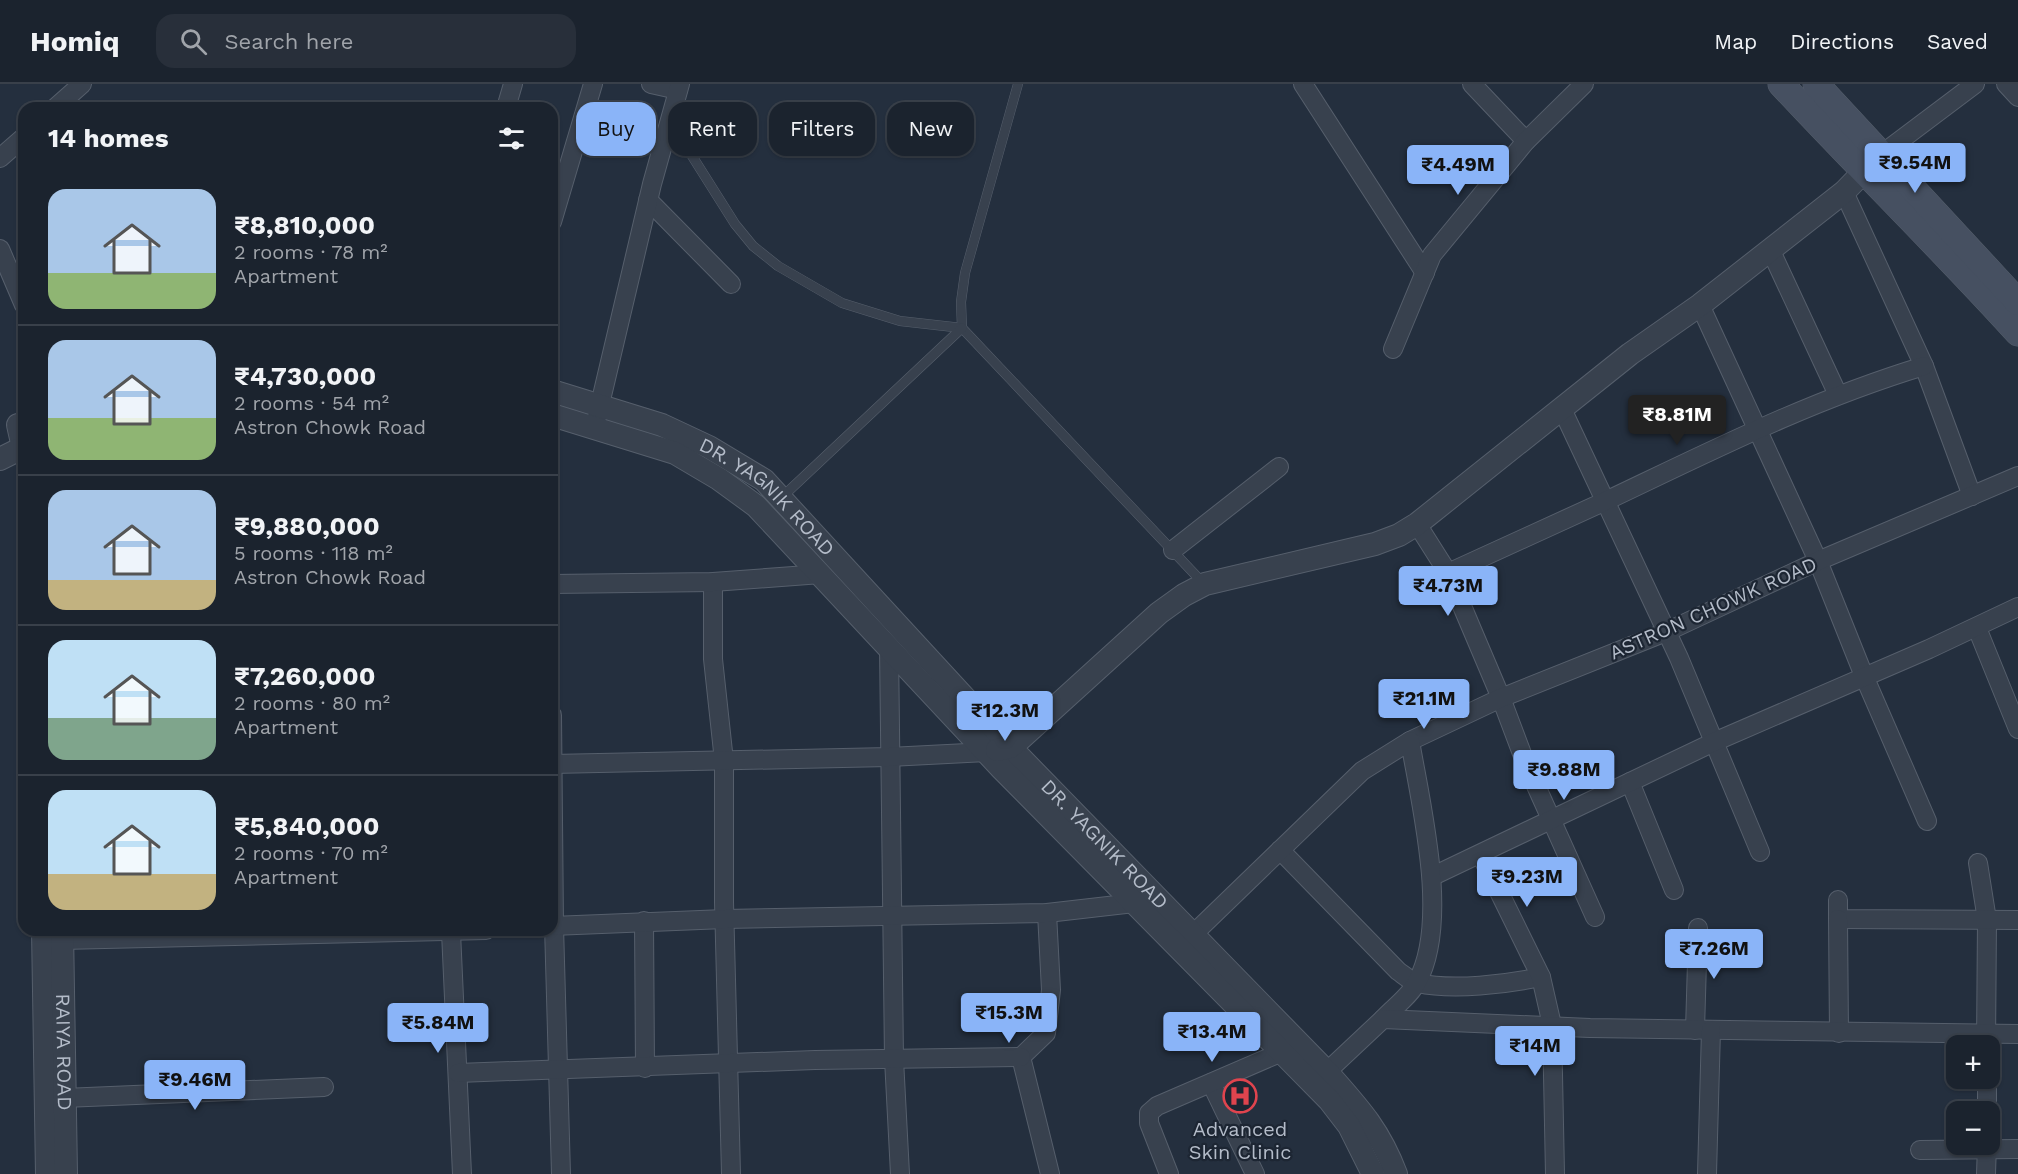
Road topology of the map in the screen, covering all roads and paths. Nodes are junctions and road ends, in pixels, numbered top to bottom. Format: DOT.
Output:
graph roads {
  1 [pos="82,84"];
  2 [pos="513,84"];
  3 [pos="593,84"];
  4 [pos="651,84"];
  5 [pos="1018,84"];
  6 [pos="1303,84"];
  7 [pos="1472,84"];
  8 [pos="1584,84"];
  9 [pos="1781,84"];
  10 [pos="1816,84"];
  11 [pos="1975,84"];
  12 [pos="2006,84"];
  13 [pos="679,87"];
  14 [pos="2018,97"];
  15 [pos="62,102"];
  16 [pos="508,102"];
  17 [pos="674,102"];
  18 [pos="668,123"];
  19 [pos="1526,141"];
  20 [pos="18,142"];
  21 [pos="1882,154"];
  22 [pos="692,156"];
  23 [pos="0,158"];
  24 [pos="1862,172"];
  25 [pos="1844,192"];
  26 [pos="648,200"];
  27 [pos="558,202"];
  28 [pos="0,249"];
  29 [pos="1770,249"];
  30 [pos="1425,273"];
  31 [pos="731,284"];
  32 [pos="18,291"];
  33 [pos="2018,302"];
  34 [pos="1700,305"];
  35 [pos="962,328"];
  36 [pos="2018,333"];
  37 [pos="1393,349"];
  38 [pos="1924,366"];
  39 [pos="1838,395"];
  40 [pos="558,396"];
  41 [pos="600,404"];
  42 [pos="1562,409"];
  43 [pos="558,417"];
  44 [pos="595,428"];
  45 [pos="1756,428"];
  46 [pos="18,439"];
  47 [pos="0,459"];
  48 [pos="1279,467"];
  49 [pos="2018,476"];
  50 [pos="1972,495"];
  51 [pos="782,497"];
  52 [pos="1607,500"];
  53 [pos="765,515"];
  54 [pos="1417,524"];
  55 [pos="1173,550"];
  56 [pos="1818,561"];
  57 [pos="1448,573"];
  58 [pos="821,574"];
  59 [pos="713,582"];
  60 [pos="558,584"];
  61 [pos="1205,584"];
  62 [pos="2018,607"];
  63 [pos="1977,628"];
  64 [pos="1666,632"];
  65 [pos="889,647"];
  66 [pos="1864,676"];
  67 [pos="1501,698"];
  68 [pos="2018,729"];
  69 [pos="1410,741"];
  70 [pos="1714,742"];
  71 [pos="1010,747"];
  72 [pos="987,752"];
  73 [pos="889,757"];
  74 [pos="724,761"];
  75 [pos="558,764"];
  76 [pos="1630,782"];
  77 [pos="1552,819"];
  78 [pos="1928,822"];
  79 [pos="1280,850"];
  80 [pos="1760,852"];
  81 [pos="1481,855"];
  82 [pos="1978,863"];
  83 [pos="1433,876"];
  84 [pos="1674,890"];
  85 [pos="1838,900"];
  86 [pos="1145,902"];
  87 [pos="1047,912"];
  88 [pos="894,916"];
  89 [pos="1595,917"];
  90 [pos="725,919"];
  91 [pos="1838,919"];
  92 [pos="1987,920"];
  93 [pos="2018,920"];
  94 [pos="644,921"];
  95 [pos="558,926"];
  96 [pos="1698,928"];
  97 [pos="56,936"];
  98 [pos="56,936"];
  99 [pos="451,936"];
  100 [pos="553,936"];
  101 [pos="1186,941"];
  102 [pos="1542,977"];
  103 [pos="1417,983"];
  104 [pos="1383,1019"];
  105 [pos="1552,1025"];
  106 [pos="1703,1030"];
  107 [pos="1839,1033"];
  108 [pos="2018,1034"];
  109 [pos="1986,1035"];
  110 [pos="2000,1037"];
  111 [pos="1946,1038"];
  112 [pos="1290,1046"];
  113 [pos="1021,1058"];
  114 [pos="894,1059"];
  115 [pos="730,1064"];
  116 [pos="645,1068"];
  117 [pos="558,1069"];
  118 [pos="458,1073"];
  119 [pos="1320,1078"];
  120 [pos="1211,1083"];
  121 [pos="324,1087"];
  122 [pos="64,1098"];
  123 [pos="2000,1148"];
  124 [pos="1946,1149"];
  125 [pos="2018,1149"];
  126 [pos="1920,1150"];
  127 [pos="1987,1155"];
  128 [pos="47,1174"];
  129 [pos="66,1174"];
  130 [pos="462,1174"];
  131 [pos="561,1174"];
  132 [pos="730,1174"];
  133 [pos="900,1174"];
  134 [pos="1050,1174"];
  135 [pos="1168,1174"];
  136 [pos="1255,1174"];
  137 [pos="1373,1174"];
  138 [pos="1396,1174"];
  139 [pos="1555,1174"];
  140 [pos="1707,1174"];
  141 [pos="1986,1174"];
  1 -- 15 [label="street"];
  2 -- 16 [label="street"];
  3 -- 27 [label="street"];
  4 -- 13 [label="street"];
  5 -- 35 [label="lane"];
  6 -- 30 [label="street"];
  7 -- 19 [label="street"];
  8 -- 19 [label="street"];
  9 -- 24 [label="main road"];
  10 -- 21 [label="main road"];
  11 -- 21 [label="street"];
  12 -- 14 [label="street"];
  13 -- 17 [label="street"];
  18 -- 26 [label="street"];
  19 -- 30 [label="street"];
  20 -- 23 [label="street"];
  21 -- 24 [label="street"];
  21 -- 33 [label="main road"];
  22 -- 35 [label="lane"];
  24 -- 25 [label="street"];
  24 -- 36 [label="main road"];
  25 -- 29 [label="street"];
  25 -- 38 [label="street"];
  26 -- 31 [label="street"];
  26 -- 41 [label="street"];
  28 -- 32 [label="street"];
  29 -- 34 [label="street"];
  29 -- 39 [label="street"];
  30 -- 37 [label="street"];
  34 -- 42 [label="street"];
  34 -- 45 [label="street"];
  35 -- 51 [label="lane"];
  35 -- 55 [label="lane"];
  38 -- 39 [label="street"];
  38 -- 50 [label="street"];
  39 -- 45 [label="street"];
  40 -- 41 [label="street, DR. YAGNIK ROAD"];
  41 -- 44 [label="street"];
  41 -- 51 [label="street, DR. YAGNIK ROAD"];
  42 -- 52 [label="street"];
  42 -- 54 [label="street"];
  43 -- 44 [label="street"];
  44 -- 53 [label="street"];
  45 -- 52 [label="street"];
  45 -- 56 [label="street"];
  46 -- 47 [label="street"];
  48 -- 55 [label="street"];
  49 -- 50 [label="street, ASTRON CHOWK ROAD"];
  50 -- 56 [label="street, ASTRON CHOWK ROAD"];
  51 -- 53 [label="lane"];
  51 -- 71 [label="street, DR. YAGNIK ROAD"];
  52 -- 57 [label="street"];
  52 -- 64 [label="street"];
  53 -- 58 [label="street"];
  54 -- 57 [label="street"];
  54 -- 61 [label="street"];
  55 -- 61 [label="lane"];
  56 -- 64 [label="street, ASTRON CHOWK ROAD"];
  56 -- 66 [label="street"];
  57 -- 67 [label="street"];
  58 -- 59 [label="street"];
  58 -- 65 [label="street"];
  59 -- 60 [label="street"];
  59 -- 74 [label="street"];
  61 -- 71 [label="street"];
  62 -- 63 [label="street"];
  63 -- 66 [label="street"];
  63 -- 68 [label="street"];
  64 -- 67 [label="street, ASTRON CHOWK ROAD"];
  64 -- 70 [label="street"];
  65 -- 72 [label="street"];
  65 -- 73 [label="street"];
  66 -- 70 [label="street"];
  66 -- 78 [label="street"];
  67 -- 69 [label="street, ASTRON CHOWK ROAD"];
  67 -- 77 [label="street"];
  69 -- 79 [label="street, ASTRON CHOWK ROAD"];
  69 -- 83 [label="street"];
  70 -- 76 [label="street"];
  70 -- 80 [label="street"];
  71 -- 72 [label="street"];
  71 -- 86 [label="street, DR. YAGNIK ROAD"];
  72 -- 73 [label="street"];
  72 -- 86 [label="street"];
  73 -- 74 [label="street"];
  73 -- 88 [label="street"];
  74 -- 75 [label="street"];
  74 -- 90 [label="street"];
  76 -- 77 [label="street"];
  76 -- 84 [label="street"];
  77 -- 81 [label="street"];
  77 -- 89 [label="street"];
  79 -- 101 [label="street, ASTRON CHOWK ROAD"];
  79 -- 103 [label="street"];
  81 -- 83 [label="street"];
  81 -- 102 [label="street"];
  82 -- 92 [label="street"];
  83 -- 103 [label="street"];
  85 -- 91 [label="street"];
  86 -- 87 [label="street"];
  86 -- 101 [label="street, DR. YAGNIK ROAD"];
  87 -- 88 [label="street"];
  87 -- 113 [label="street"];
  88 -- 90 [label="street"];
  88 -- 114 [label="street"];
  90 -- 94 [label="street"];
  90 -- 115 [label="street"];
  91 -- 92 [label="street"];
  91 -- 107 [label="street"];
  92 -- 93 [label="street"];
  92 -- 109 [label="street"];
  94 -- 95 [label="street"];
  94 -- 116 [label="street"];
  96 -- 106 [label="street"];
  97 -- 122 [label="street, RAIYA ROAD"];
  98 -- 128 [label="street, RAIYA ROAD"];
  99 -- 118 [label="street"];
  100 -- 117 [label="street"];
  101 -- 112 [label="street, DR. YAGNIK ROAD"];
  102 -- 103 [label="street"];
  102 -- 105 [label="street"];
  103 -- 104 [label="street"];
  104 -- 105 [label="street"];
  104 -- 119 [label="street"];
  105 -- 106 [label="street"];
  105 -- 139 [label="street"];
  106 -- 107 [label="street"];
  106 -- 140 [label="street"];
  107 -- 111 [label="street"];
  108 -- 110 [label="street"];
  112 -- 119 [label="street, DR. YAGNIK ROAD"];
  112 -- 120 [label="street"];
  113 -- 114 [label="street"];
  113 -- 134 [label="street"];
  114 -- 115 [label="street"];
  114 -- 133 [label="street"];
  115 -- 116 [label="street"];
  115 -- 132 [label="street"];
  116 -- 117 [label="street"];
  117 -- 118 [label="street"];
  117 -- 131 [label="street"];
  118 -- 130 [label="street"];
  119 -- 137 [label="street"];
  119 -- 138 [label="street, DR. YAGNIK ROAD"];
  120 -- 135 [label="street"];
  120 -- 136 [label="street"];
  121 -- 122 [label="street"];
  122 -- 129 [label="street, RAIYA ROAD"];
  123 -- 125 [label="street"];
  124 -- 126 [label="street"];
  127 -- 141 [label="street"];
}
